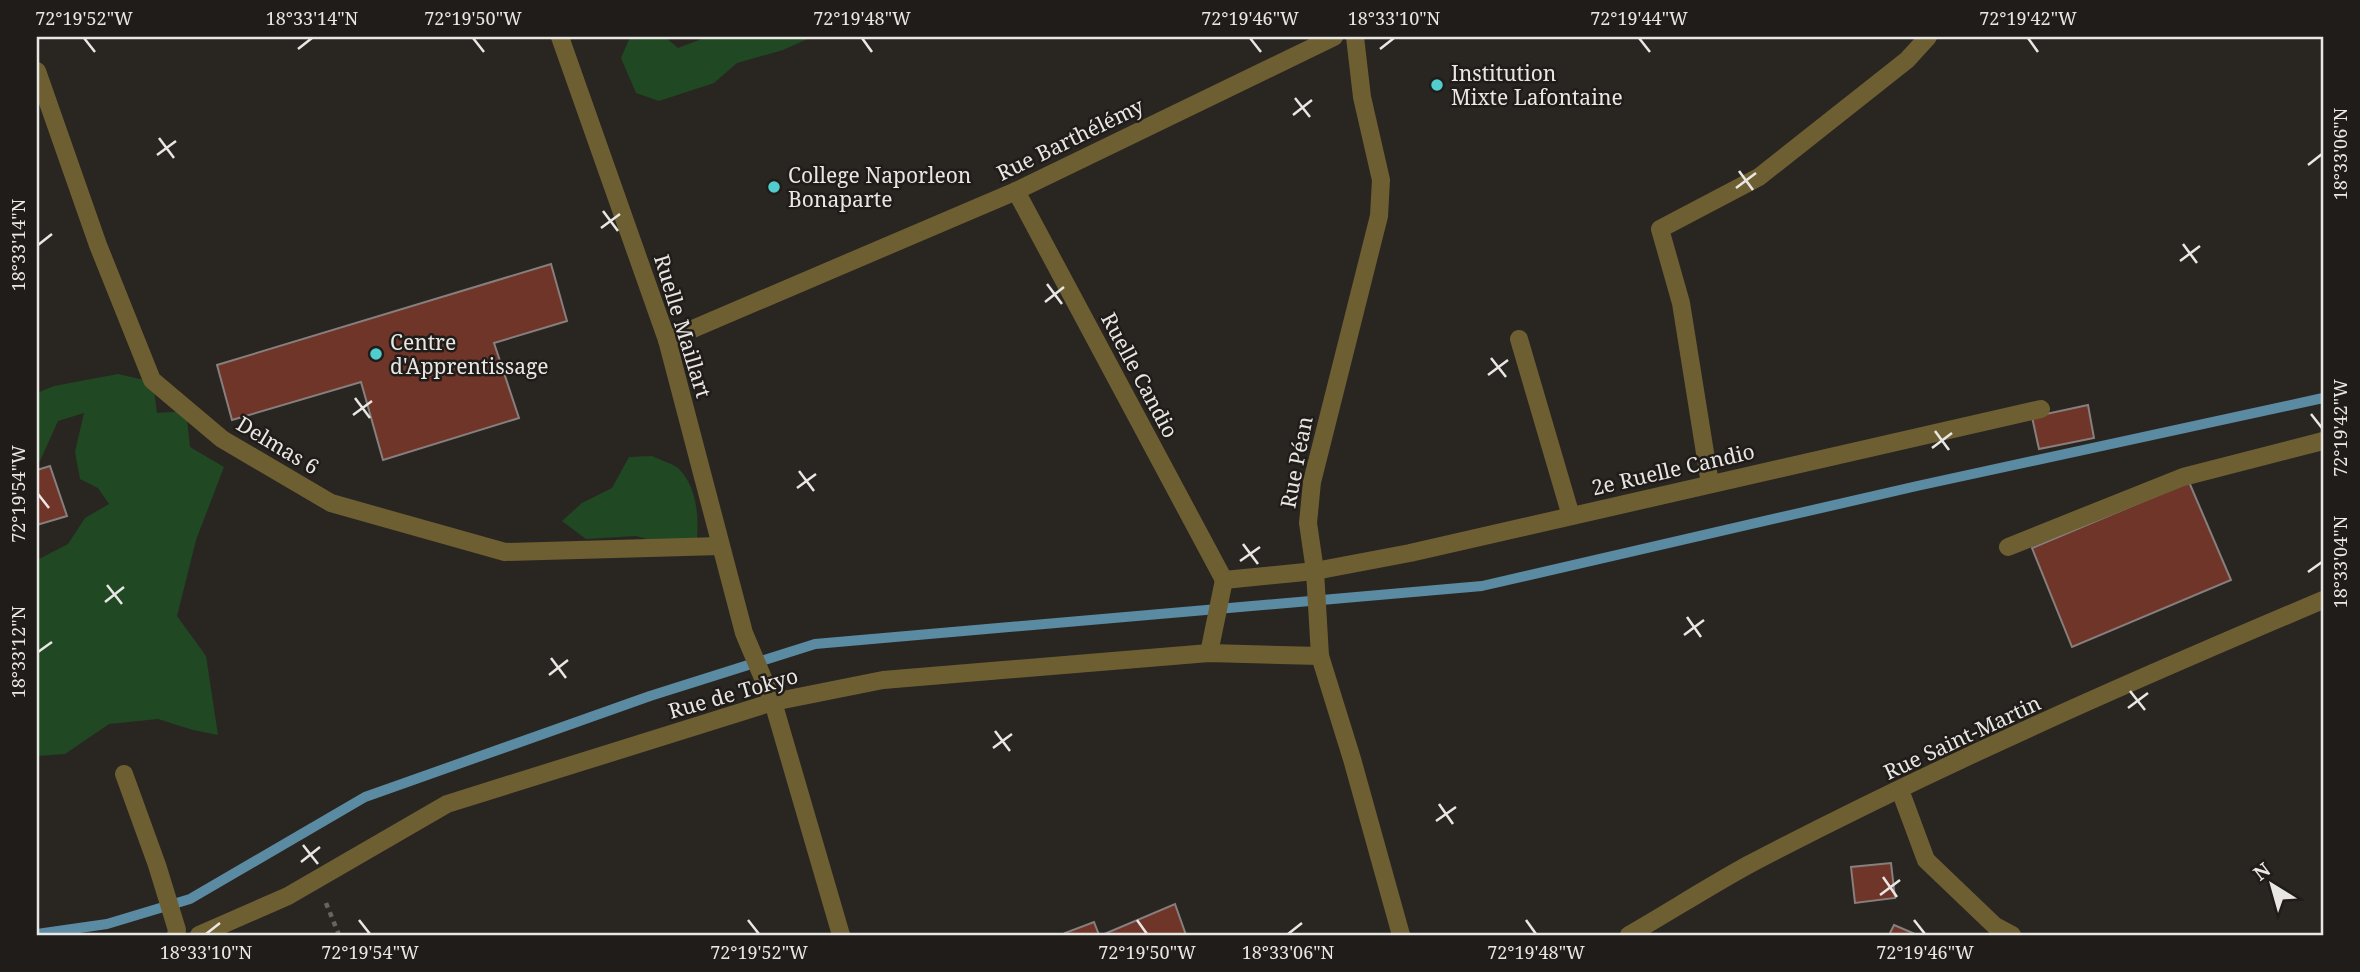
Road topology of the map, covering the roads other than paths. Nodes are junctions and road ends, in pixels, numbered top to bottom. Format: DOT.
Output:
graph roads {
  1 [pos="560,37"];
  2 [pos="1334,37"];
  3 [pos="1355,37"];
  4 [pos="1928,37"];
  5 [pos="37,71"];
  6 [pos="1016,191"];
  7 [pos="1519,339"];
  8 [pos="667,340"];
  9 [pos="2041,409"];
  10 [pos="2323,441"];
  11 [pos="1710,484"];
  12 [pos="1571,516"];
  13 [pos="720,546"];
  14 [pos="2008,547"];
  15 [pos="1315,571"];
  16 [pos="1224,580"];
  17 [pos="2323,600"];
  18 [pos="1209,653"];
  19 [pos="1320,656"];
  20 [pos="773,702"];
  21 [pos="124,774"];
  22 [pos="1900,789"];
  23 [pos="177,933"];
  24 [pos="199,935"];
  25 [pos="841,935"];
  26 [pos="1401,935"];
  27 [pos="1629,935"];
  28 [pos="2012,935"];
  1 -- 8 [label="street, Ruelle Maillart"];
  2 -- 6 [label="street, Rue Barthélémy"];
  3 -- 15 [label="street, Rue Péan"];
  4 -- 11 [label="street"];
  5 -- 13 [label="street, Delmas 6"];
  6 -- 8 [label="street, Rue Barthélémy"];
  6 -- 16 [label="street, Ruelle Candio"];
  7 -- 12 [label="street"];
  8 -- 13 [label="street, Ruelle Maillart"];
  9 -- 11 [label="street, 2e Ruelle Candio"];
  10 -- 14 [label="street"];
  11 -- 12 [label="street, 2e Ruelle Candio"];
  12 -- 15 [label="street, 2e Ruelle Candio"];
  13 -- 20 [label="street, Ruelle Maillart"];
  15 -- 16 [label="street, 2e Ruelle Candio"];
  15 -- 19 [label="street, Rue Péan"];
  16 -- 18 [label="street"];
  17 -- 22 [label="street, Rue Saint-Martin"];
  18 -- 19 [label="street, Rue de Tokyo"];
  18 -- 20 [label="street, Rue de Tokyo"];
  19 -- 26 [label="street, Rue Péan"];
  20 -- 24 [label="street, Rue de Tokyo"];
  20 -- 25 [label="street"];
  21 -- 23 [label="street"];
  22 -- 27 [label="street, Rue Saint-Martin"];
  22 -- 28 [label="street"];
}
